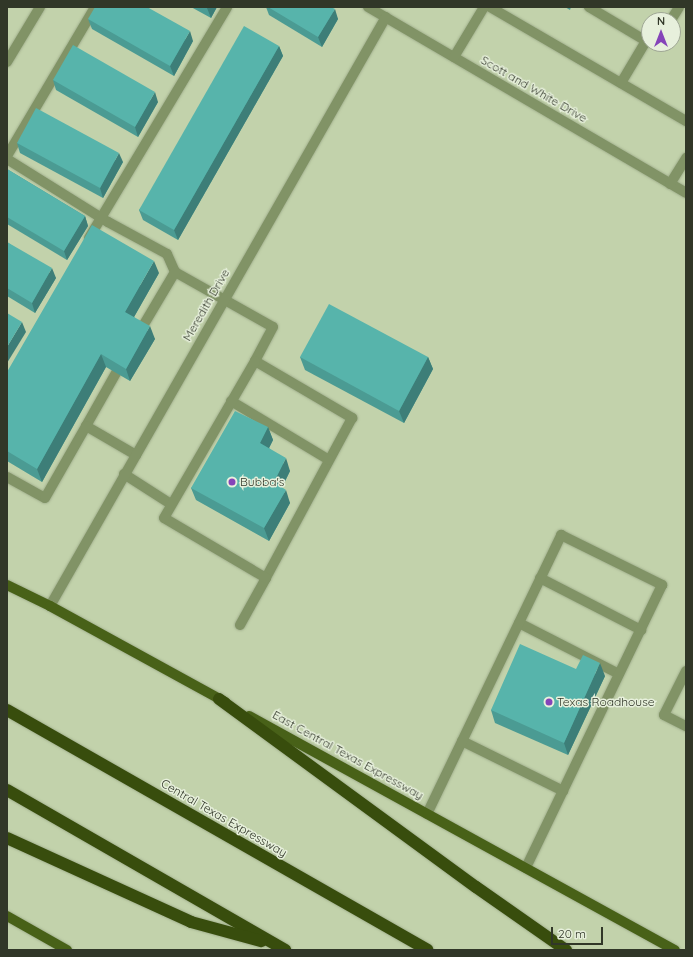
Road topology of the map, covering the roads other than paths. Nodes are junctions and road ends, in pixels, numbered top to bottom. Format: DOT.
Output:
graph roads {
  1 [pos="40,7"];
  2 [pos="95,7"];
  3 [pos="227,7"];
  4 [pos="368,7"];
  5 [pos="484,7"];
  6 [pos="490,7"];
  7 [pos="590,7"];
  8 [pos="386,17"];
  9 [pos="641,37"];
  10 [pos="641,51"];
  11 [pos="454,57"];
  12 [pos="7,62"];
  13 [pos="621,83"];
  14 [pos="686,121"];
  15 [pos="7,157"];
  16 [pos="686,158"];
  17 [pos="670,184"];
  18 [pos="686,193"];
  19 [pos="101,217"];
  20 [pos="85,245"];
  21 [pos="175,272"];
  22 [pos="224,299"];
  23 [pos="140,331"];
  24 [pos="255,361"];
  25 [pos="116,373"];
  26 [pos="231,401"];
  27 [pos="86,426"];
  28 [pos="136,454"];
  29 [pos="329,460"];
  30 [pos="124,474"];
  31 [pos="7,477"];
  32 [pos="171,504"];
  33 [pos="266,578"];
  34 [pos="540,578"];
  35 [pos="7,585"];
  36 [pos="50,606"];
  37 [pos="519,623"];
  38 [pos="240,625"];
  39 [pos="641,630"];
  40 [pos="686,670"];
  41 [pos="619,674"];
  42 [pos="219,699"];
  43 [pos="7,710"];
  44 [pos="686,726"];
  45 [pos="462,741"];
  46 [pos="7,790"];
  47 [pos="563,791"];
  48 [pos="427,814"];
  49 [pos="7,838"];
  50 [pos="526,868"];
  51 [pos="7,916"];
  52 [pos="282,948"];
  53 [pos="67,950"];
  54 [pos="427,950"];
  55 [pos="566,950"];
  56 [pos="675,950"];
  1 -- 12 [label="street"];
  2 -- 15 [label="street"];
  3 -- 19 [label="street"];
  4 -- 8 [label="street, Scott and White Drive"];
  5 -- 11 [label="street"];
  6 -- 13 [label="street"];
  7 -- 9 [label="street"];
  8 -- 11 [label="street, Scott and White Drive"];
  8 -- 22 [label="street, Meredith Drive"];
  10 -- 13 [label="street"];
  11 -- 17 [label="street, Scott and White Drive"];
  13 -- 14 [label="street"];
  15 -- 19 [label="street"];
  16 -- 17 [label="street"];
  17 -- 18 [label="street, Scott and White Drive"];
  19 -- 20 [label="street"];
  19 -- 21 [label="street"];
  21 -- 22 [label="street"];
  21 -- 23 [label="street"];
  22 -- 24 [label="street"];
  22 -- 28 [label="street, Meredith Drive"];
  24 -- 26 [label="street"];
  24 -- 29 [label="street"];
  25 -- 27 [label="street"];
  26 -- 29 [label="street"];
  26 -- 32 [label="street"];
  27 -- 28 [label="street"];
  27 -- 31 [label="street"];
  28 -- 30 [label="street, Meredith Drive"];
  29 -- 33 [label="street"];
  30 -- 32 [label="street"];
  30 -- 36 [label="street, Meredith Drive"];
  32 -- 33 [label="street"];
  33 -- 38 [label="street"];
  34 -- 37 [label="street"];
  34 -- 39 [label="street"];
  34 -- 39 [label="street"];
  35 -- 36 [label="main road, East Central Texas Expressway"];
  36 -- 42 [label="main road, East Central Texas Expressway"];
  37 -- 41 [label="street"];
  37 -- 45 [label="street"];
  39 -- 41 [label="street"];
  40 -- 44 [label="street"];
  41 -- 47 [label="street"];
  42 -- 48 [label="main road, East Central Texas Expressway"];
  42 -- 55 [label="highway"];
  43 -- 54 [label="highway, Central Texas Expressway"];
  45 -- 47 [label="street"];
  45 -- 48 [label="street"];
  46 -- 52 [label="highway"];
  47 -- 50 [label="street"];
  48 -- 50 [label="main road, East Central Texas Expressway"];
  49 -- 52 [label="highway"];
  50 -- 56 [label="main road, East Central Texas Expressway"];
  51 -- 53 [label="main road"];
}
